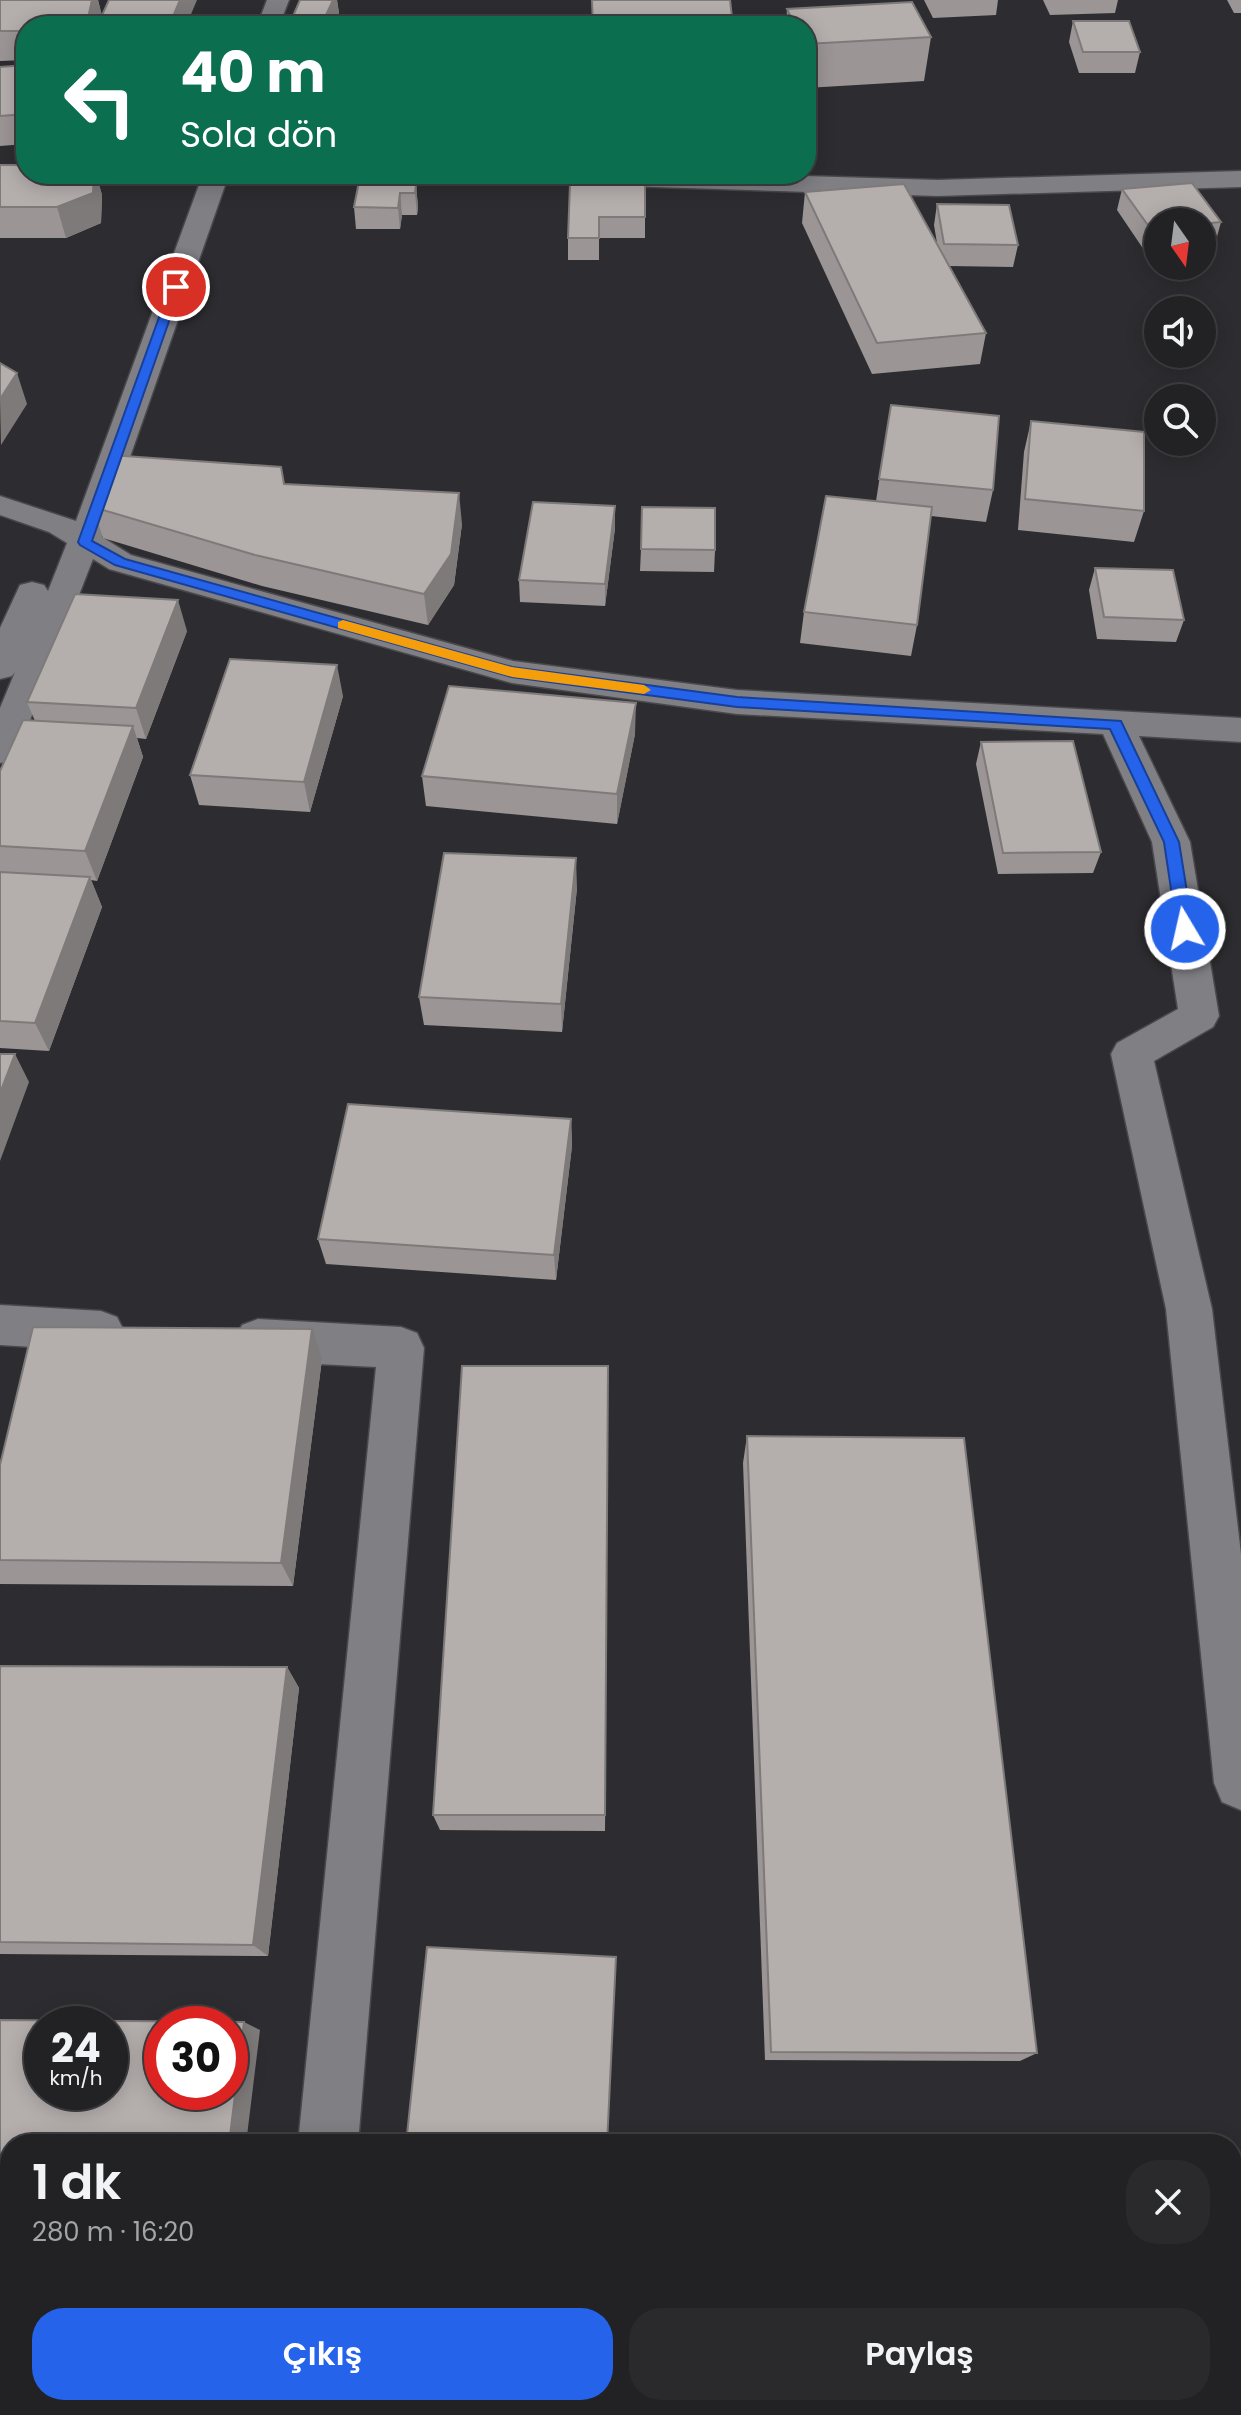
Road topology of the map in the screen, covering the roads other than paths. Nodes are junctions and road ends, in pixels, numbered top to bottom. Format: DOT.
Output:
graph roads {
  1 [pos="1241,179"];
  2 [pos="184,184"];
  3 [pos="212,184"];
  4 [pos="812,184"];
  5 [pos="0,505"];
  6 [pos="64,527"];
  7 [pos="0,668"];
  8 [pos="1116,725"];
  9 [pos="1241,730"];
  10 [pos="0,751"];
  11 [pos="0,1325"];
  12 [pos="139,1333"];
  13 [pos="216,1337"];
  14 [pos="1241,1783"];
  15 [pos="329,2134"];
  1 -- 4 [label="street"];
  2 -- 6 [label="street"];
  3 -- 6 [label="street"];
  5 -- 6 [label="street"];
  6 -- 7 [label="street"];
  6 -- 8 [label="street"];
  6 -- 10 [label="street"];
  8 -- 9 [label="street"];
  8 -- 14 [label="street"];
  11 -- 12 [label="street"];
  13 -- 15 [label="street"];
}
